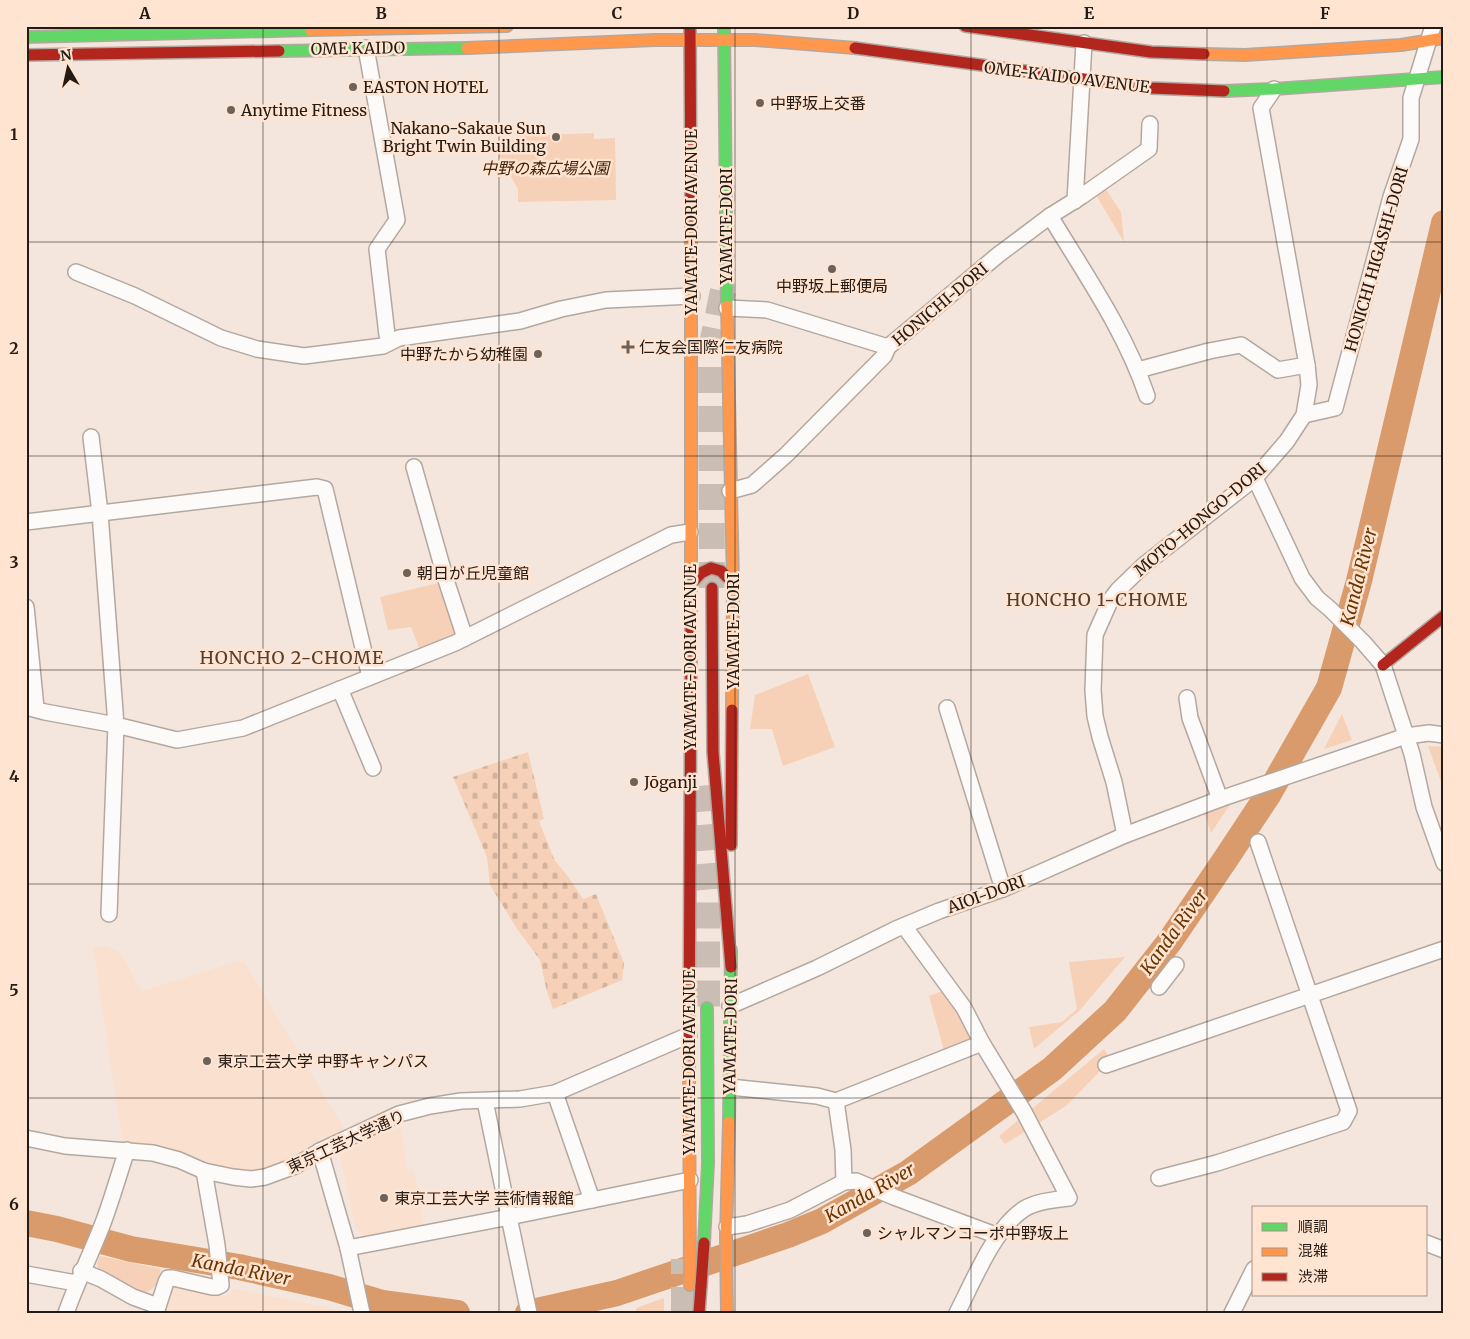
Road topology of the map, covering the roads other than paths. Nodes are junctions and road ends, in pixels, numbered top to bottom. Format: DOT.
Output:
graph roads {
  1 [pos="507,26"];
  2 [pos="690,26"];
  3 [pos="724,26"];
  4 [pos="965,26"];
  5 [pos="494,27"];
  6 [pos="26,36"];
  7 [pos="1437,38"];
  8 [pos="690,40"];
  9 [pos="725,40"];
  10 [pos="1084,43"];
  11 [pos="366,48"];
  12 [pos="26,55"];
  13 [pos="1444,77"];
  14 [pos="1081,78"];
  15 [pos="1417,78"];
  16 [pos="1274,89"];
  17 [pos="1150,124"];
  18 [pos="1075,201"];
  19 [pos="1050,216"];
  20 [pos="76,272"];
  21 [pos="692,296"];
  22 [pos="727,308"];
  23 [pos="392,341"];
  24 [pos="888,347"];
  25 [pos="1307,365"];
  26 [pos="1138,370"];
  27 [pos="1147,396"];
  28 [pos="1304,415"];
  29 [pos="90,437"];
  30 [pos="414,467"];
  31 [pos="1255,478"];
  32 [pos="730,491"];
  33 [pos="100,513"];
  34 [pos="26,522"];
  35 [pos="690,532"];
  36 [pos="733,583"];
  37 [pos="690,585"];
  38 [pos="712,588"];
  39 [pos="26,607"];
  40 [pos="1444,616"];
  41 [pos="465,638"];
  42 [pos="1383,665"];
  43 [pos="370,677"];
  44 [pos="340,689"];
  45 [pos="1187,698"];
  46 [pos="31,707"];
  47 [pos="947,708"];
  48 [pos="116,725"];
  49 [pos="1444,735"];
  50 [pos="1406,736"];
  51 [pos="373,768"];
  52 [pos="1220,799"];
  53 [pos="1121,837"];
  54 [pos="1258,842"];
  55 [pos="1444,863"];
  56 [pos="1004,889"];
  57 [pos="109,914"];
  58 [pos="904,926"];
  59 [pos="1444,949"];
  60 [pos="1176,966"];
  61 [pos="731,967"];
  62 [pos="1159,987"];
  63 [pos="1310,995"];
  64 [pos="730,1006"];
  65 [pos="707,1008"];
  66 [pos="689,1035"];
  67 [pos="982,1043"];
  68 [pos="1106,1065"];
  69 [pos="730,1087"];
  70 [pos="555,1094"];
  71 [pos="485,1101"];
  72 [pos="836,1101"];
  73 [pos="26,1138"];
  74 [pos="127,1150"];
  75 [pos="320,1151"];
  76 [pos="204,1171"];
  77 [pos="1159,1178"];
  78 [pos="690,1180"];
  79 [pos="850,1181"];
  80 [pos="592,1200"];
  81 [pos="509,1217"];
  82 [pos="727,1231"];
  83 [pos="998,1236"];
  84 [pos="1428,1244"];
  85 [pos="348,1248"];
  86 [pos="1444,1250"];
  87 [pos="1252,1273"];
  88 [pos="26,1274"];
  89 [pos="74,1279"];
  90 [pos="696,1287"];
  91 [pos="527,1306"];
  92 [pos="157,1309"];
  93 [pos="361,1311"];
  94 [pos="66,1313"];
  95 [pos="690,1313"];
  96 [pos="699,1313"];
  97 [pos="727,1313"];
  98 [pos="958,1313"];
  99 [pos="1232,1313"];
  1 -- 5 [label="main road, OME KAIDO"];
  2 -- 8 [label="main road, YAMATE-DORI AVENUE"];
  3 -- 9 [label="main road, YAMATE-DORI"];
  4 -- 10 [label="main road"];
  5 -- 6 [label="main road, OME KAIDO"];
  7 -- 10 [label="main road"];
  7 -- 15 [label="street"];
  8 -- 9 [label="main road, OME-KAIDO AVENUE"];
  8 -- 11 [label="main road, OME KAIDO"];
  8 -- 21 [label="main road, YAMATE-DORI AVENUE"];
  9 -- 14 [label="main road, OME-KAIDO AVENUE"];
  9 -- 22 [label="main road, YAMATE-DORI"];
  10 -- 14 [label="street"];
  11 -- 12 [label="main road, OME KAIDO"];
  11 -- 23 [label="street"];
  13 -- 15 [label="main road, OME-KAIDO AVENUE"];
  14 -- 16 [label="main road, OME-KAIDO AVENUE"];
  14 -- 18 [label="street"];
  15 -- 16 [label="main road, OME-KAIDO AVENUE"];
  15 -- 28 [label="street, HONICHI HIGASHI-DORI"];
  16 -- 25 [label="street, MOTO-HONGO-DORI"];
  17 -- 18 [label="street, HONICHI-DORI"];
  18 -- 19 [label="street, HONICHI-DORI"];
  19 -- 24 [label="street, HONICHI-DORI"];
  19 -- 26 [label="street"];
  20 -- 23 [label="street"];
  21 -- 23 [label="street"];
  21 -- 35 [label="main road, YAMATE-DORI AVENUE"];
  22 -- 24 [label="street"];
  22 -- 32 [label="main road, YAMATE-DORI"];
  24 -- 32 [label="street, HONICHI-DORI"];
  25 -- 26 [label="street"];
  25 -- 28 [label="street, MOTO-HONGO-DORI"];
  26 -- 27 [label="street"];
  28 -- 31 [label="street, MOTO-HONGO-DORI"];
  29 -- 33 [label="street"];
  30 -- 41 [label="street"];
  31 -- 42 [label="street"];
  31 -- 53 [label="street, MOTO-HONGO-DORI"];
  32 -- 36 [label="main road, YAMATE-DORI"];
  33 -- 34 [label="street"];
  33 -- 43 [label="street"];
  33 -- 48 [label="street"];
  35 -- 37 [label="main road, YAMATE-DORI AVENUE"];
  35 -- 41 [label="street"];
  36 -- 37 [label="main road"];
  36 -- 61 [label="main road, YAMATE-DORI"];
  37 -- 66 [label="main road, YAMATE-DORI AVENUE"];
  38 -- 61 [label="main road"];
  39 -- 46 [label="street"];
  40 -- 42 [label="main road"];
  41 -- 43 [label="street"];
  42 -- 50 [label="street"];
  43 -- 44 [label="street"];
  44 -- 48 [label="street"];
  44 -- 51 [label="street"];
  45 -- 52 [label="street"];
  46 -- 48 [label="street"];
  47 -- 56 [label="street"];
  48 -- 57 [label="street"];
  49 -- 50 [label="street"];
  50 -- 52 [label="street, AIOI-DORI"];
  50 -- 55 [label="street"];
  52 -- 53 [label="street, AIOI-DORI"];
  53 -- 56 [label="street, AIOI-DORI"];
  54 -- 63 [label="street"];
  56 -- 58 [label="street, AIOI-DORI"];
  58 -- 64 [label="street, AIOI-DORI"];
  58 -- 67 [label="street"];
  59 -- 63 [label="street"];
  60 -- 62 [label="street"];
  61 -- 64 [label="main road, YAMATE-DORI"];
  63 -- 68 [label="street"];
  63 -- 77 [label="street"];
  64 -- 69 [label="main road, YAMATE-DORI"];
  65 -- 90 [label="main road, bridge"];
  66 -- 70 [label="street, 東京工芸大学通り"];
  66 -- 78 [label="main road, YAMATE-DORI AVENUE"];
  67 -- 72 [label="street"];
  67 -- 83 [label="street"];
  69 -- 72 [label="street"];
  69 -- 82 [label="main road, YAMATE-DORI"];
  70 -- 71 [label="street, 東京工芸大学通り"];
  70 -- 80 [label="street"];
  71 -- 75 [label="street, 東京工芸大学通り"];
  71 -- 81 [label="street"];
  72 -- 79 [label="street"];
  73 -- 74 [label="street, 東京工芸大学通り"];
  74 -- 76 [label="street, 東京工芸大学通り"];
  74 -- 89 [label="street"];
  75 -- 76 [label="street, 東京工芸大学通り"];
  75 -- 85 [label="street"];
  76 -- 92 [label="street"];
  78 -- 80 [label="street"];
  78 -- 90 [label="main road, YAMATE-DORI AVENUE"];
  79 -- 82 [label="street"];
  79 -- 83 [label="street"];
  80 -- 81 [label="street"];
  81 -- 85 [label="street"];
  81 -- 91 [label="street"];
  82 -- 97 [label="main road"];
  83 -- 98 [label="street"];
  84 -- 86 [label="street"];
  85 -- 93 [label="street"];
  87 -- 99 [label="street"];
  88 -- 89 [label="street"];
  89 -- 92 [label="street"];
  89 -- 94 [label="street"];
  90 -- 95 [label="main road"];
  90 -- 96 [label="main road"];
}
